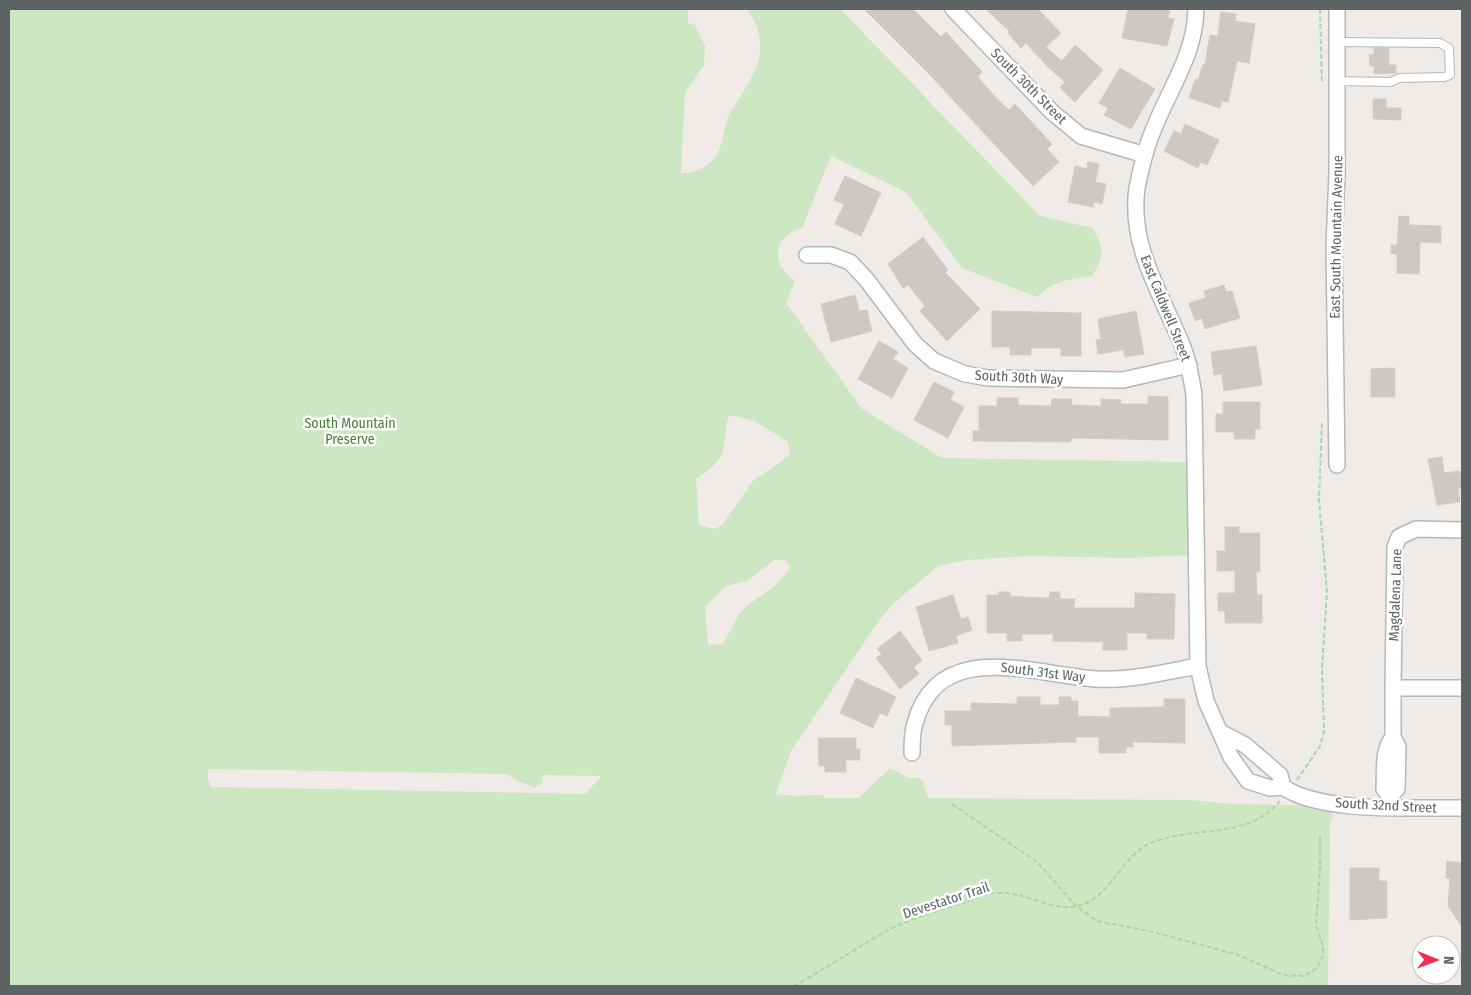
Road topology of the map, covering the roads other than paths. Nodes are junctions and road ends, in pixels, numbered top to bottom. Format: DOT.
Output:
graph roads {
  1 [pos="953,9"];
  2 [pos="1196,9"];
  3 [pos="1337,9"];
  4 [pos="1337,42"];
  5 [pos="1337,81"];
  6 [pos="1145,155"];
  7 [pos="807,255"];
  8 [pos="1189,365"];
  9 [pos="1337,465"];
  10 [pos="1462,530"];
  11 [pos="1198,666"];
  12 [pos="1393,688"];
  13 [pos="1462,688"];
  14 [pos="1222,733"];
  15 [pos="912,753"];
  16 [pos="1257,757"];
  17 [pos="1241,770"];
  18 [pos="1286,788"];
  19 [pos="1390,801"];
  20 [pos="1462,808"];
  1 -- 6 [label="street, South 30th Street"];
  2 -- 6 [label="street, East Caldwell Street"];
  3 -- 4 [label="street, East South Mountain Avenue"];
  4 -- 5 [label="street, East South Mountain Avenue"];
  4 -- 5 [label="lane"];
  5 -- 9 [label="street, East South Mountain Avenue"];
  6 -- 8 [label="street, East Caldwell Street"];
  7 -- 8 [label="street, South 30th Way"];
  8 -- 11 [label="street, East Caldwell Street"];
  10 -- 12 [label="street, Magdalena Lane"];
  11 -- 14 [label="street, East Caldwell Street"];
  11 -- 15 [label="street, South 31st Way"];
  12 -- 13 [label="street"];
  12 -- 19 [label="street, Magdalena Lane"];
  14 -- 16 [label="street"];
  14 -- 17 [label="street, East Caldwell Street"];
  16 -- 17 [label="street"];
  16 -- 18 [label="street"];
  17 -- 18 [label="street, East Caldwell Street"];
  18 -- 19 [label="street, South 32nd Street"];
  19 -- 20 [label="street, South 32nd Street"];
}
